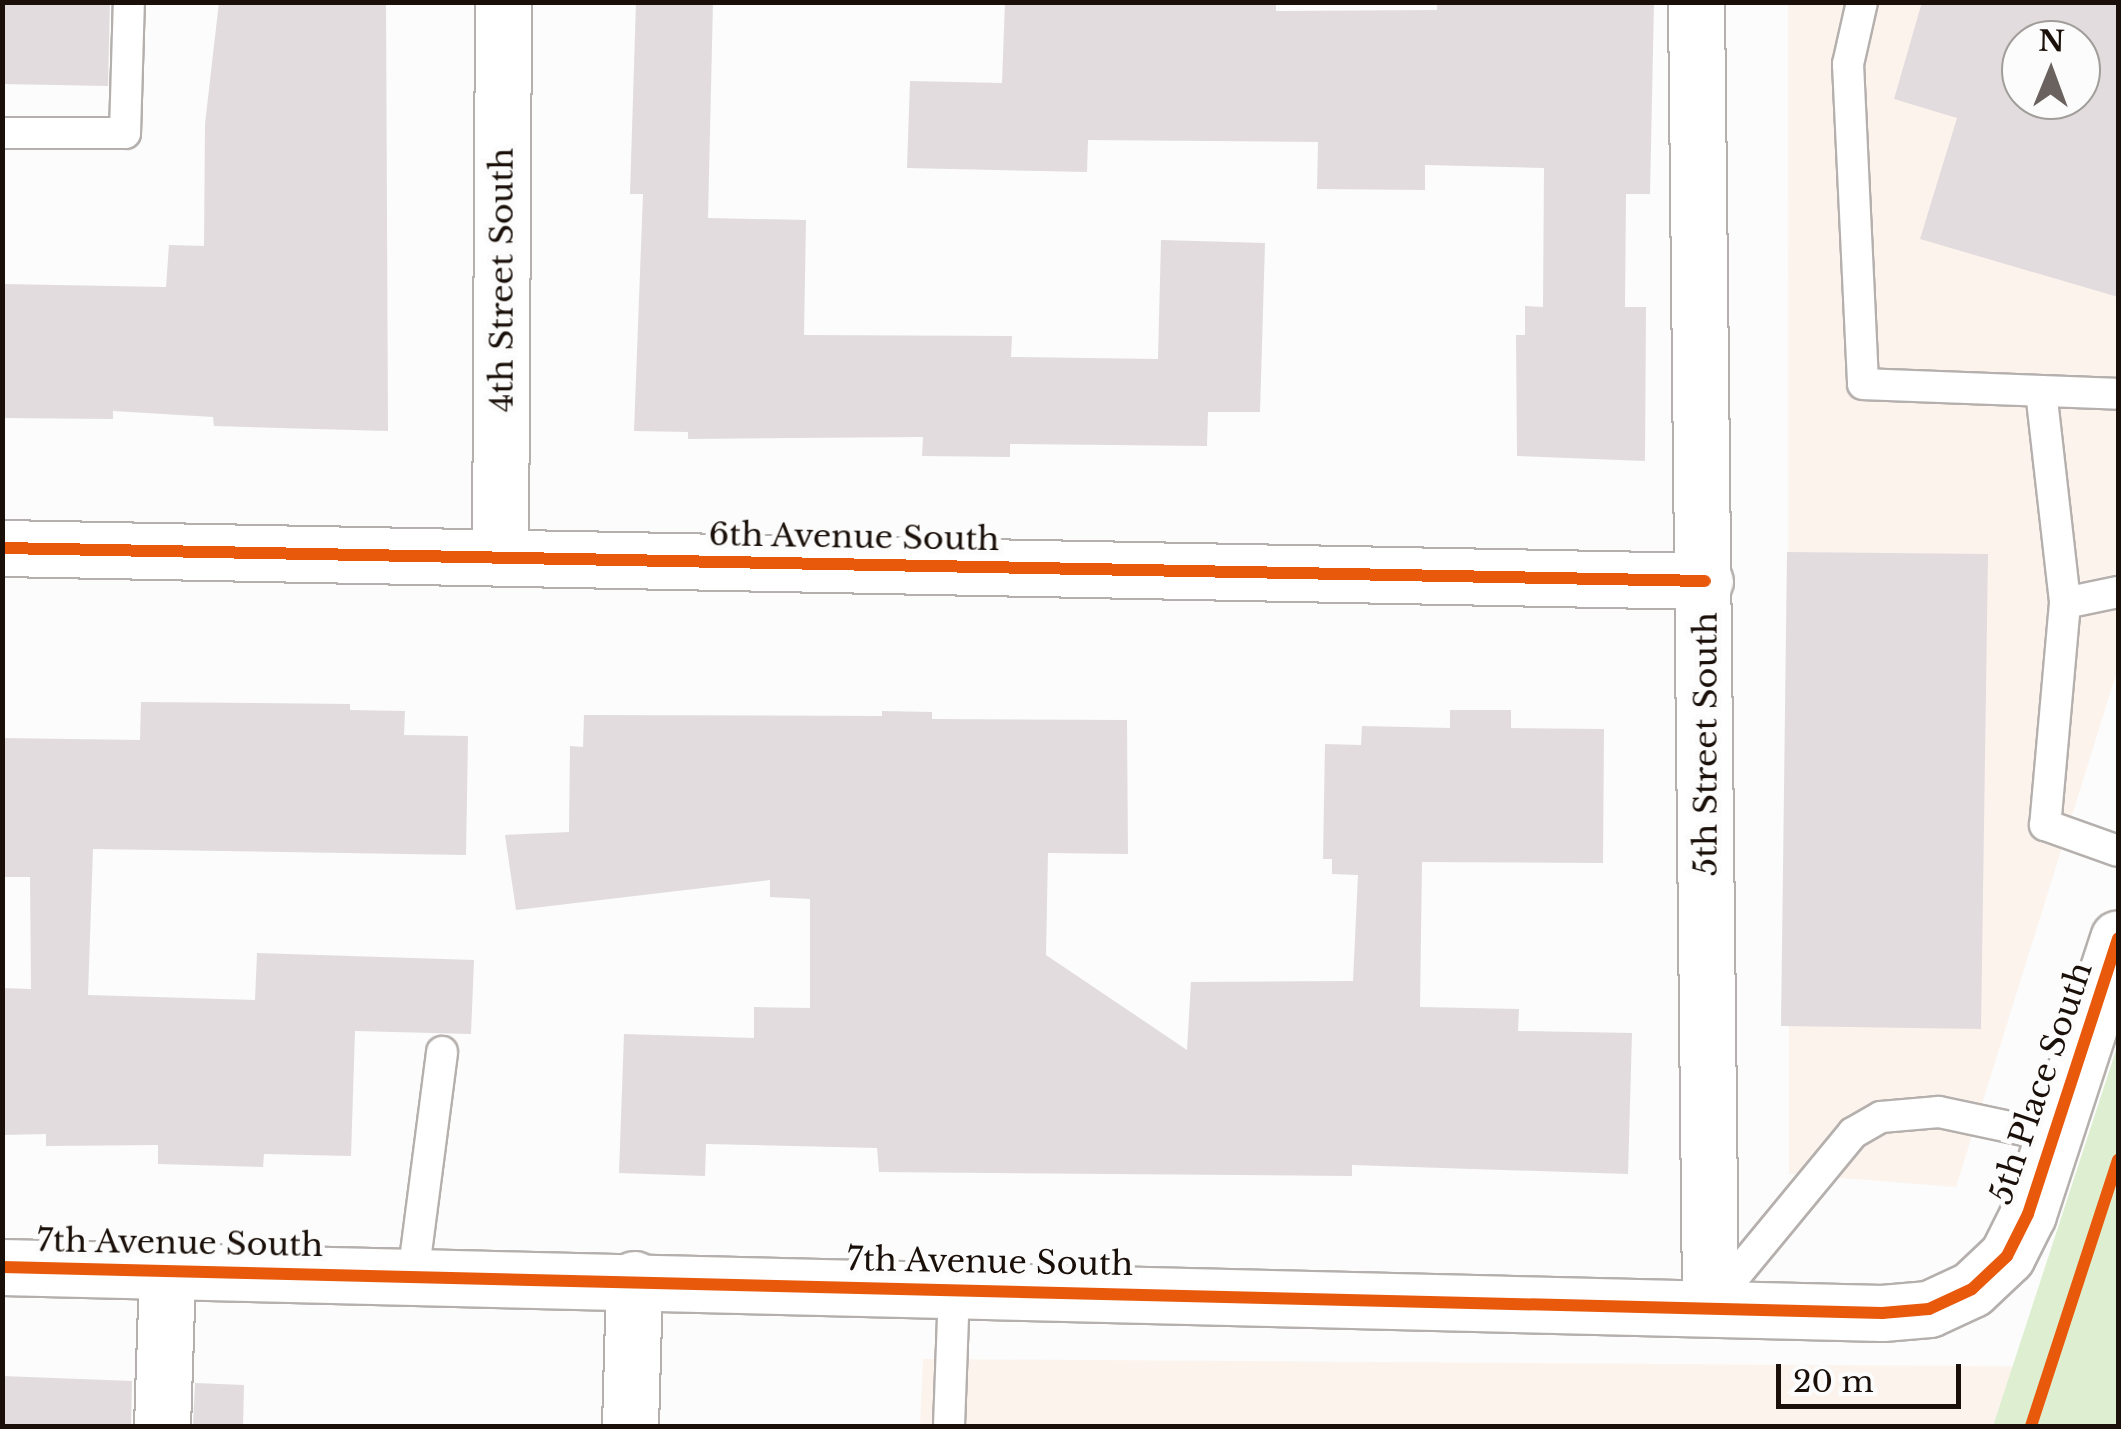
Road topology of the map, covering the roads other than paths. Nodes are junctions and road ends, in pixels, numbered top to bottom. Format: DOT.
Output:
graph roads {
  1 [pos="129,2"];
  2 [pos="503,2"];
  3 [pos="1696,2"];
  4 [pos="1862,2"];
  5 [pos="2,133"];
  6 [pos="2041,391"];
  7 [pos="2118,394"];
  8 [pos="2,548"];
  9 [pos="500,558"];
  10 [pos="1705,581"];
  11 [pos="2118,592"];
  12 [pos="2065,602"];
  13 [pos="2118,850"];
  14 [pos="2118,938"];
  15 [pos="442,1052"];
  16 [pos="2057,1137"];
  17 [pos="2,1267"];
  18 [pos="167,1272"];
  19 [pos="413,1276"];
  20 [pos="634,1279"];
  21 [pos="1972,1289"];
  22 [pos="954,1290"];
  23 [pos="1710,1306"];
  24 [pos="162,1426"];
  25 [pos="630,1426"];
  26 [pos="949,1426"];
  1 -- 5 [label="lane"];
  2 -- 9 [label="street, 4th Street South"];
  3 -- 10 [label="street, 5th Street South"];
  4 -- 6 [label="lane"];
  6 -- 7 [label="lane"];
  6 -- 12 [label="lane"];
  8 -- 9 [label="street, 6th Avenue South"];
  9 -- 10 [label="street, 6th Avenue South"];
  10 -- 23 [label="street, 5th Street South"];
  11 -- 12 [label="lane"];
  12 -- 13 [label="lane"];
  14 -- 16 [label="street, 5th Place South"];
  15 -- 19 [label="lane"];
  16 -- 21 [label="street, 5th Place South"];
  16 -- 23 [label="lane"];
  17 -- 18 [label="street, 7th Avenue South"];
  18 -- 19 [label="street, 7th Avenue South"];
  18 -- 24 [label="street"];
  19 -- 20 [label="street, 7th Avenue South"];
  20 -- 22 [label="street, 7th Avenue South"];
  20 -- 25 [label="street"];
  21 -- 23 [label="street, 7th Avenue South"];
  22 -- 23 [label="street, 7th Avenue South"];
  22 -- 26 [label="lane"];
}
